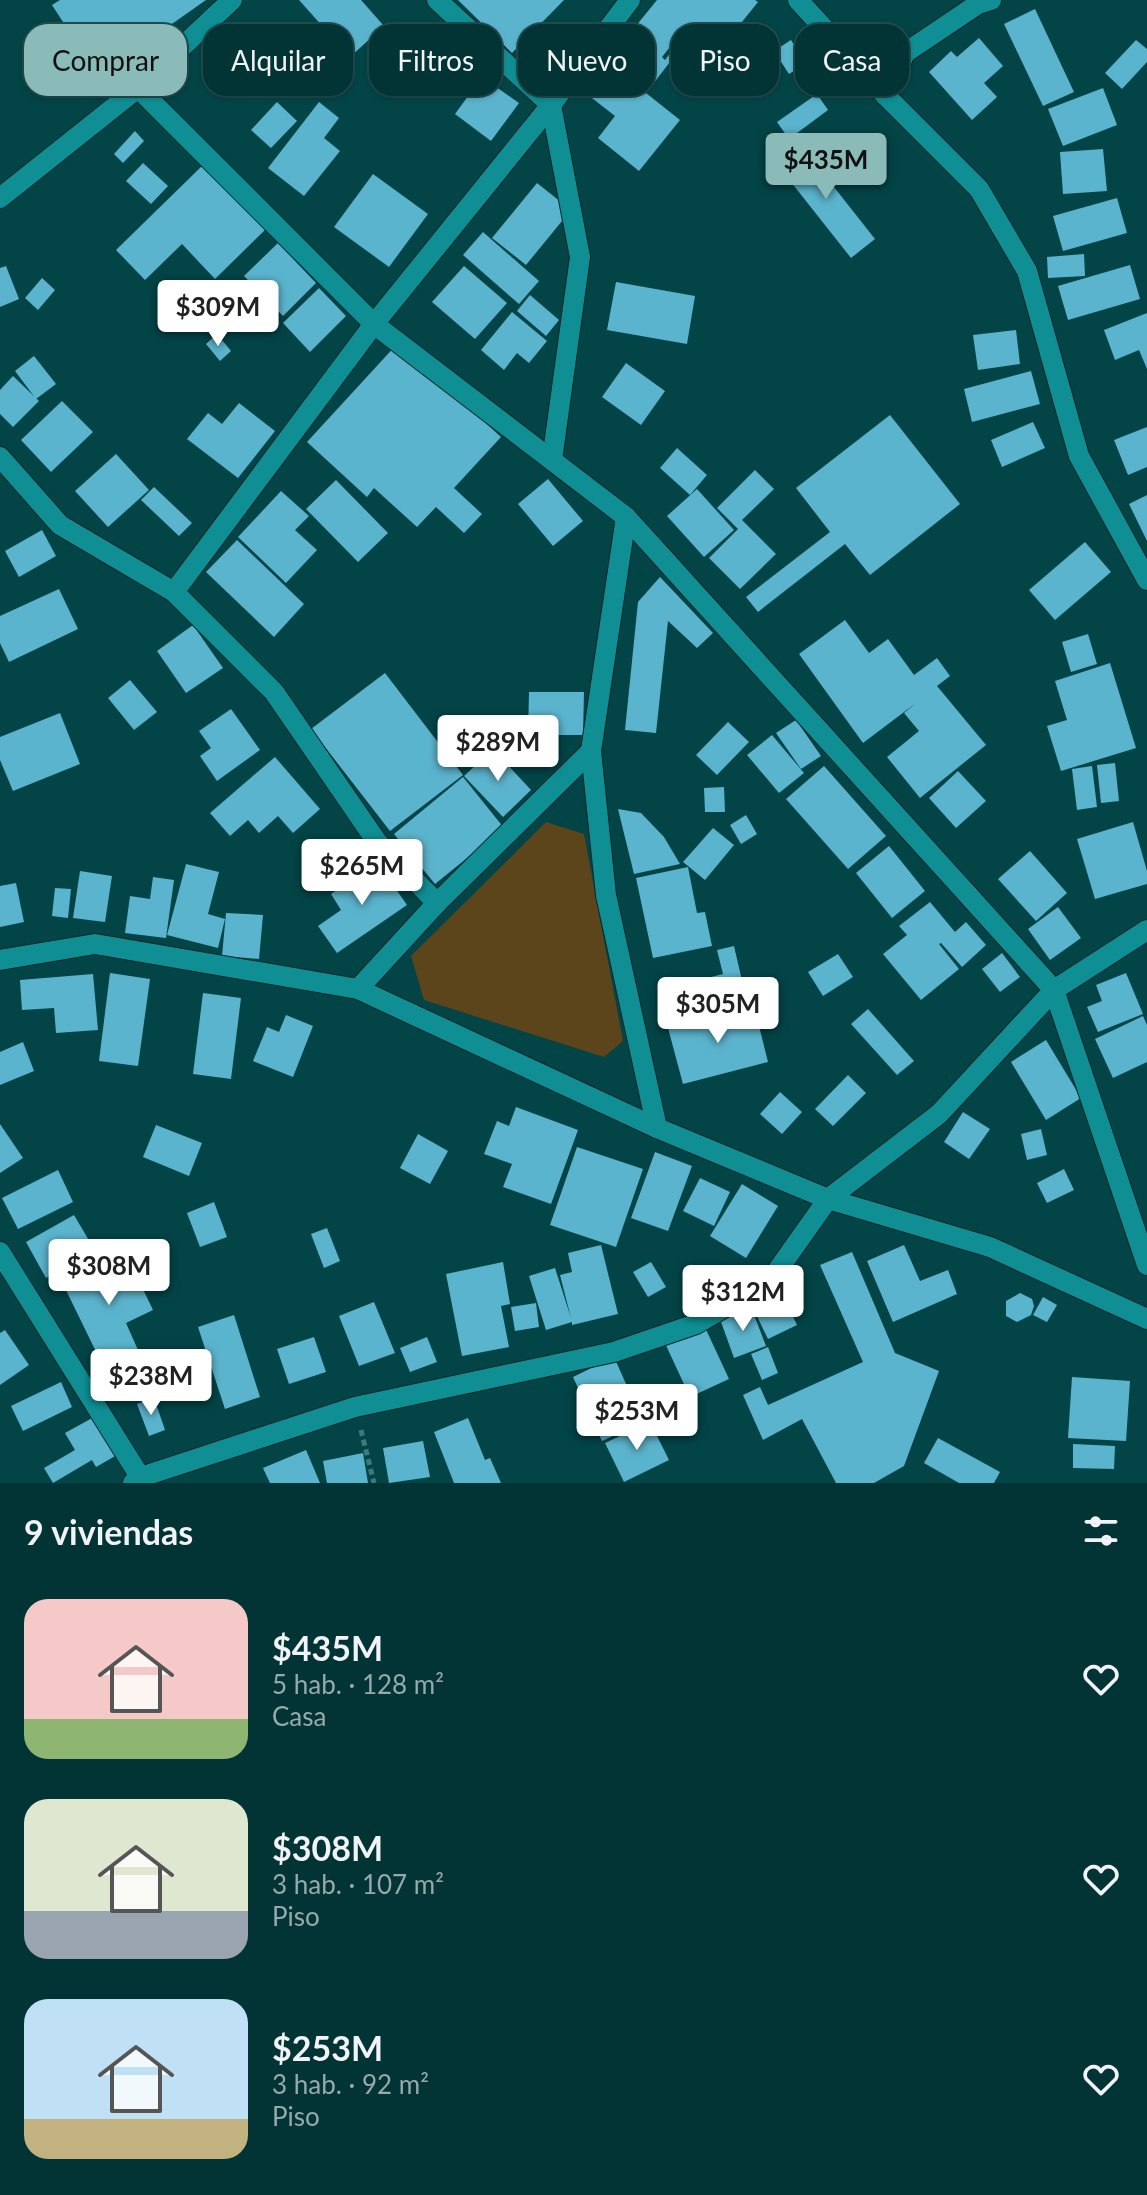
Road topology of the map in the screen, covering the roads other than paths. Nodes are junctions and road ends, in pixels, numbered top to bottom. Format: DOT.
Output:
graph roads {
  1 [pos="232,0"];
  2 [pos="437,0"];
  3 [pos="630,0"];
  4 [pos="798,0"];
  5 [pos="991,0"];
  6 [pos="820,24"];
  7 [pos="187,42"];
  8 [pos="909,50"];
  9 [pos="128,96"];
  10 [pos="146,96"];
  11 [pos="886,96"];
  12 [pos="551,105"];
  13 [pos="0,198"];
  14 [pos="374,324"];
  15 [pos="0,457"];
  16 [pos="552,460"];
  17 [pos="626,517"];
  18 [pos="1147,580"];
  19 [pos="174,592"];
  20 [pos="591,751"];
  21 [pos="437,903"];
  22 [pos="1147,930"];
  23 [pos="0,960"];
  24 [pos="358,989"];
  25 [pos="1054,990"];
  26 [pos="657,1128"];
  27 [pos="828,1199"];
  28 [pos="1143,1238"];
  29 [pos="0,1252"];
  30 [pos="1147,1265"];
  31 [pos="1147,1319"];
  32 [pos="139,1481"];
  1 -- 7 [label="street"];
  2 -- 12 [label="street"];
  3 -- 12 [label="street"];
  4 -- 6 [label="street"];
  5 -- 8 [label="street"];
  9 -- 13 [label="street"];
  10 -- 14 [label="street"];
  11 -- 18 [label="street"];
  12 -- 14 [label="street"];
  12 -- 16 [label="street"];
  14 -- 16 [label="street"];
  14 -- 19 [label="street"];
  15 -- 19 [label="street"];
  16 -- 17 [label="street"];
  17 -- 20 [label="street"];
  17 -- 25 [label="street"];
  19 -- 21 [label="street"];
  20 -- 21 [label="street"];
  20 -- 26 [label="street"];
  21 -- 24 [label="street"];
  22 -- 25 [label="street"];
  23 -- 24 [label="street"];
  24 -- 26 [label="street"];
  25 -- 27 [label="street"];
  25 -- 28 [label="street"];
  26 -- 27 [label="street"];
  27 -- 31 [label="street"];
  27 -- 32 [label="street"];
  28 -- 30 [label="street"];
  29 -- 32 [label="street"];
}
